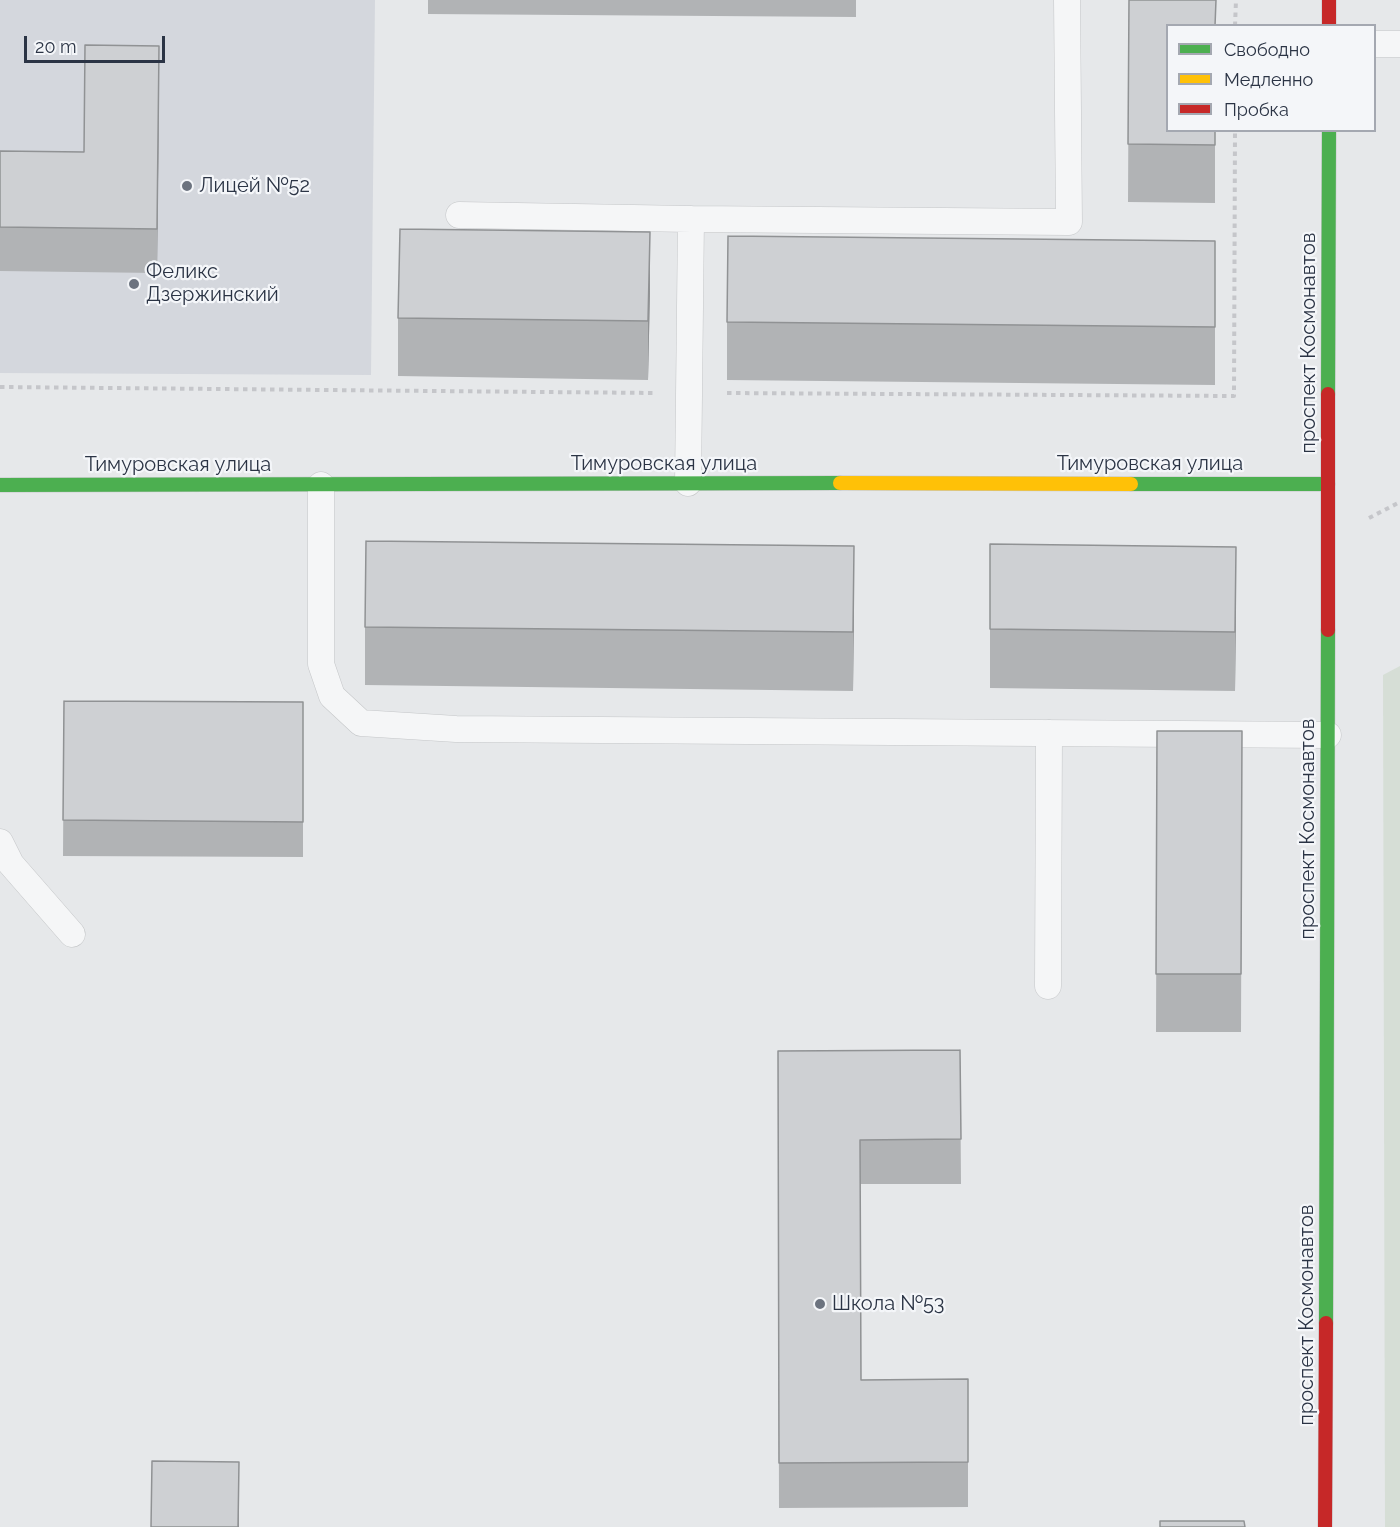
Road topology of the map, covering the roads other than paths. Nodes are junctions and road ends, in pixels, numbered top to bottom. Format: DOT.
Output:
graph roads {
  1 [pos="1067,0"];
  2 [pos="1329,0"];
  3 [pos="1329,24"];
  4 [pos="1376,44"];
  5 [pos="1400,44"];
  6 [pos="1329,132"];
  7 [pos="459,215"];
  8 [pos="691,219"];
  9 [pos="688,483"];
  10 [pos="1328,484"];
  11 [pos="0,485"];
  12 [pos="321,485"];
  13 [pos="1049,733"];
  14 [pos="1328,735"];
  15 [pos="0,842"];
  16 [pos="72,934"];
  17 [pos="1048,986"];
  18 [pos="1325,1527"];
  1 -- 8 [label="lane"];
  2 -- 3 [label="street"];
  4 -- 5 [label="lane"];
  6 -- 10 [label="street, проспект Космонавтов"];
  7 -- 8 [label="lane"];
  8 -- 9 [label="lane"];
  9 -- 10 [label="street, Тимуровская улица"];
  9 -- 12 [label="street, Тимуровская улица"];
  10 -- 14 [label="street, проспект Космонавтов"];
  11 -- 12 [label="street, Тимуровская улица"];
  12 -- 13 [label="lane"];
  13 -- 14 [label="lane"];
  13 -- 17 [label="lane"];
  14 -- 18 [label="street, проспект Космонавтов"];
  15 -- 16 [label="lane"];
}
